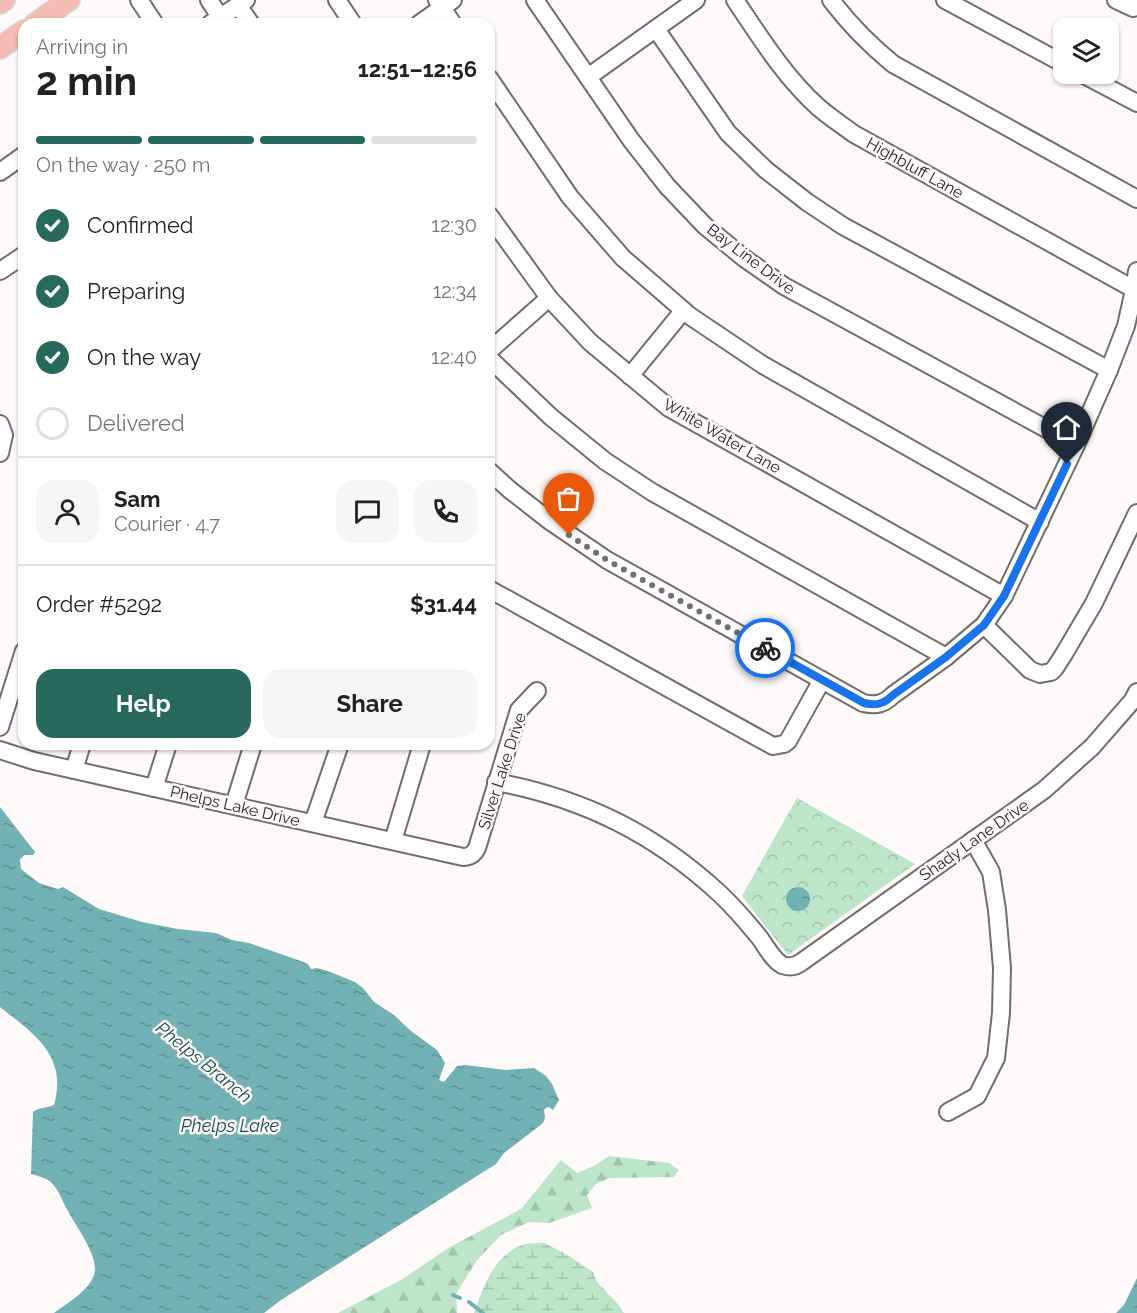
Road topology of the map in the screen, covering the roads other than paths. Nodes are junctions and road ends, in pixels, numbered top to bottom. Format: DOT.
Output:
graph roads {
  1 [pos="4,0"];
  2 [pos="69,0"];
  3 [pos="139,0"];
  4 [pos="208,0"];
  5 [pos="336,0"];
  6 [pos="556,0"];
  7 [pos="696,0"];
  8 [pos="735,0"];
  9 [pos="831,0"];
  10 [pos="945,0"];
  11 [pos="1116,0"];
  12 [pos="0,3"];
  13 [pos="242,3"];
  14 [pos="444,3"];
  15 [pos="539,5"];
  16 [pos="1137,7"];
  17 [pos="43,18"];
  18 [pos="151,18"];
  19 [pos="214,18"];
  20 [pos="220,18"];
  21 [pos="248,18"];
  22 [pos="349,18"];
  23 [pos="425,18"];
  24 [pos="450,18"];
  25 [pos="656,28"];
  26 [pos="18,35"];
  27 [pos="0,48"];
  28 [pos="1053,58"];
  29 [pos="588,77"];
  30 [pos="1101,84"];
  31 [pos="495,87"];
  32 [pos="1137,103"];
  33 [pos="18,159"];
  34 [pos="0,172"];
  35 [pos="1137,199"];
  36 [pos="495,223"];
  37 [pos="18,259"];
  38 [pos="0,271"];
  39 [pos="1137,271"];
  40 [pos="1136,291"];
  41 [pos="549,298"];
  42 [pos="683,311"];
  43 [pos="495,346"];
  44 [pos="495,364"];
  45 [pos="1109,370"];
  46 [pos="630,376"];
  47 [pos="0,424"];
  48 [pos="1076,445"];
  49 [pos="0,453"];
  50 [pos="495,476"];
  51 [pos="1137,513"];
  52 [pos="1040,522"];
  53 [pos="495,592"];
  54 [pos="1004,596"];
  55 [pos="984,625"];
  56 [pos="946,657"];
  57 [pos="18,670"];
  58 [pos="822,680"];
  59 [pos="537,691"];
  60 [pos="1137,692"];
  61 [pos="0,727"];
  62 [pos="0,750"];
  63 [pos="80,750"];
  64 [pos="166,750"];
  65 [pos="251,750"];
  66 [pos="338,750"];
  67 [pos="420,750"];
  68 [pos="74,770"];
  69 [pos="496,782"];
  70 [pos="154,788"];
  71 [pos="234,806"];
  72 [pos="313,823"];
  73 [pos="973,840"];
  74 [pos="393,841"];
  75 [pos="472,855"];
  76 [pos="948,1112"];
  1 -- 12 [label="main road"];
  2 -- 17 [label="main road"];
  3 -- 18 [label="street"];
  4 -- 19 [label="street"];
  5 -- 22 [label="street"];
  6 -- 15 [label="street"];
  7 -- 25 [label="street"];
  8 -- 40 [label="street, Highbluff Lane"];
  9 -- 35 [label="street"];
  10 -- 28 [label="street"];
  11 -- 16 [label="street"];
  13 -- 20 [label="street"];
  13 -- 21 [label="street"];
  14 -- 23 [label="street"];
  14 -- 24 [label="street"];
  15 -- 29 [label="street, Bay Line Drive"];
  25 -- 29 [label="street"];
  25 -- 45 [label="street"];
  26 -- 27 [label="main road"];
  29 -- 48 [label="street, Bay Line Drive"];
  30 -- 32 [label="street"];
  31 -- 42 [label="street"];
  33 -- 34 [label="street"];
  36 -- 41 [label="street, White Water Lane"];
  37 -- 38 [label="street"];
  39 -- 40 [label="street"];
  40 -- 45 [label="street"];
  41 -- 43 [label="street"];
  41 -- 46 [label="street, White Water Lane"];
  42 -- 46 [label="street"];
  42 -- 52 [label="street"];
  44 -- 56 [label="street"];
  45 -- 48 [label="street"];
  46 -- 54 [label="street, White Water Lane"];
  47 -- 49 [label="street"];
  48 -- 52 [label="street"];
  50 -- 58 [label="street"];
  51 -- 55 [label="street"];
  52 -- 54 [label="street"];
  53 -- 58 [label="street"];
  54 -- 55 [label="street"];
  55 -- 56 [label="street"];
  56 -- 58 [label="street"];
  57 -- 61 [label="street"];
  59 -- 69 [label="street, Silver Lake Drive"];
  60 -- 73 [label="street, Shady Lane Drive"];
  62 -- 68 [label="street, Phelps Lake Drive"];
  63 -- 68 [label="street"];
  64 -- 70 [label="street"];
  65 -- 71 [label="street"];
  66 -- 72 [label="street"];
  67 -- 74 [label="street"];
  68 -- 70 [label="street, Phelps Lake Drive"];
  69 -- 73 [label="street, Shady Lane Drive"];
  69 -- 75 [label="street, Silver Lake Drive"];
  70 -- 71 [label="street, Phelps Lake Drive"];
  71 -- 72 [label="street, Phelps Lake Drive"];
  72 -- 74 [label="street, Phelps Lake Drive"];
  73 -- 76 [label="street"];
  74 -- 75 [label="street, Phelps Lake Drive"];
}
